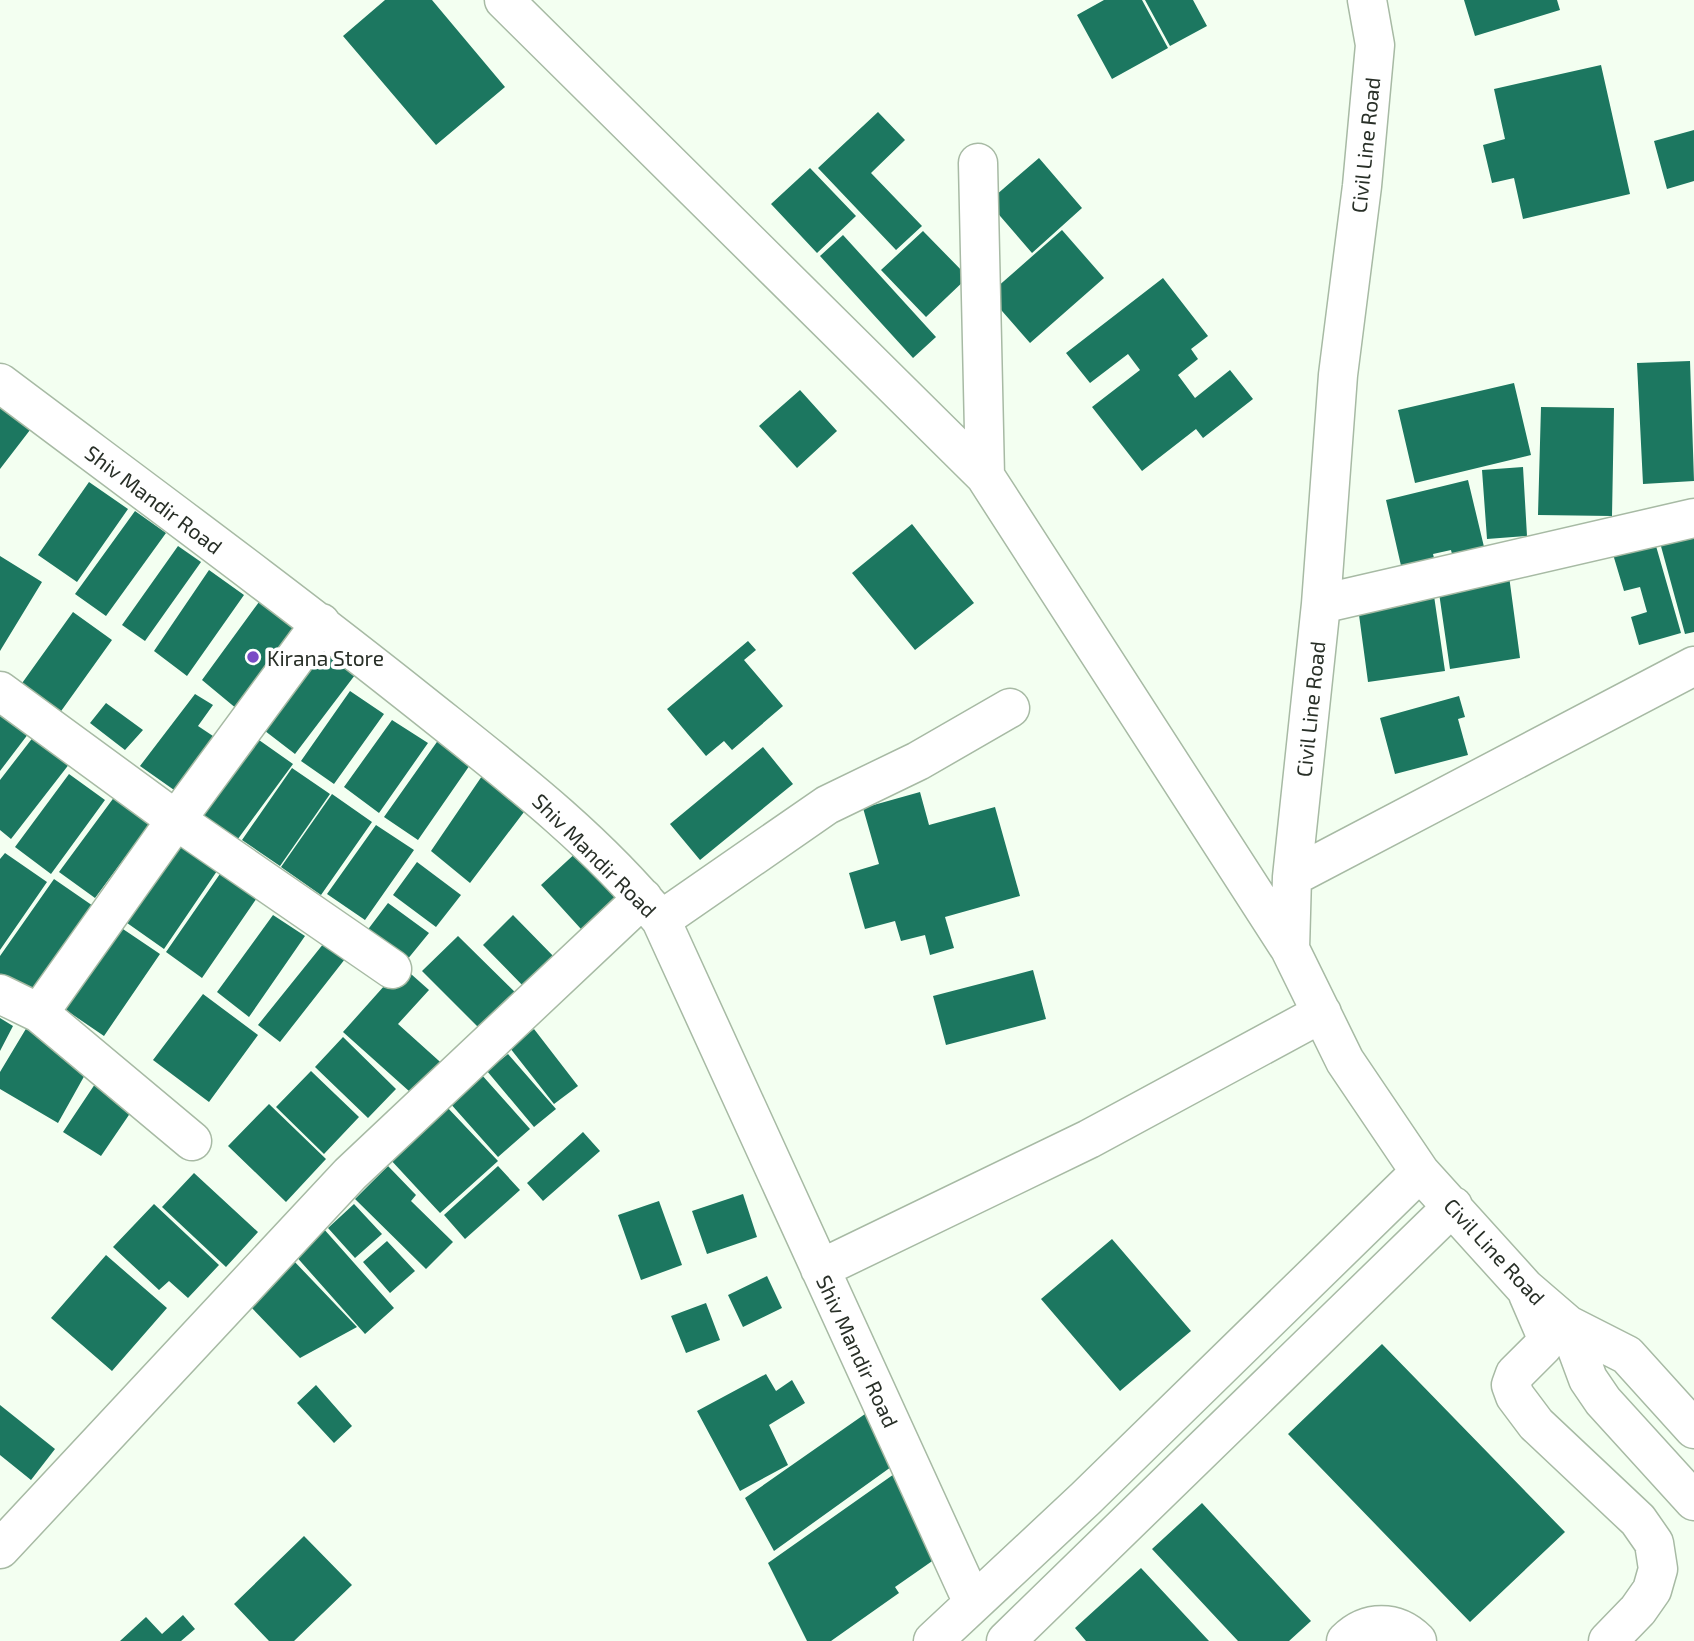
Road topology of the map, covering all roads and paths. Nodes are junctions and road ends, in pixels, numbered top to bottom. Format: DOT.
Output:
graph roads {
  1 [pos="504,0"];
  2 [pos="1367,0"];
  3 [pos="978,163"];
  4 [pos="0,383"];
  5 [pos="985,476"];
  6 [pos="1694,518"];
  7 [pos="1321,604"];
  8 [pos="321,623"];
  9 [pos="1689,676"];
  10 [pos="0,691"];
  11 [pos="1010,708"];
  12 [pos="176,820"];
  13 [pos="1292,877"];
  14 [pos="652,909"];
  15 [pos="1290,949"];
  16 [pos="392,969"];
  17 [pos="0,994"];
  18 [pos="39,1013"];
  19 [pos="1322,1013"];
  20 [pos="192,1140"];
  21 [pos="1420,1172"];
  22 [pos="1453,1206"];
  23 [pos="820,1269"];
  24 [pos="1525,1288"];
  25 [pos="1568,1325"];
  26 [pos="1694,1429"];
  27 [pos="1085,1499"];
  28 [pos="1694,1501"];
  29 [pos="1119,1531"];
  30 [pos="0,1549"];
  31 [pos="973,1603"];
  32 [pos="933,1641"];
  33 [pos="1006,1641"];
  34 [pos="1346,1641"];
  35 [pos="1417,1641"];
  36 [pos="1608,1641"];
  1 -- 5 [label="street"];
  2 -- 7 [label="street, Civil Line Road"];
  3 -- 5 [label="street"];
  4 -- 8 [label="street, Shiv Mandir Road"];
  5 -- 15 [label="street"];
  6 -- 7 [label="street"];
  7 -- 13 [label="street, Civil Line Road"];
  8 -- 12 [label="street"];
  8 -- 14 [label="street, Shiv Mandir Road"];
  9 -- 13 [label="street"];
  10 -- 12 [label="street"];
  11 -- 14 [label="street"];
  12 -- 16 [label="street"];
  12 -- 18 [label="street"];
  13 -- 15 [label="street, Civil Line Road"];
  14 -- 23 [label="street, Shiv Mandir Road"];
  14 -- 30 [label="street"];
  15 -- 19 [label="street, Civil Line Road"];
  17 -- 18 [label="street"];
  18 -- 20 [label="street"];
  19 -- 21 [label="street, Civil Line Road"];
  19 -- 23 [label="street"];
  21 -- 22 [label="street, Civil Line Road"];
  21 -- 27 [label="street"];
  22 -- 24 [label="street, Civil Line Road"];
  22 -- 29 [label="street"];
  23 -- 31 [label="street, Shiv Mandir Road"];
  24 -- 25 [label="street, Civil Line Road"];
  24 -- 36 [label="street"];
  25 -- 26 [label="street, Civil Line Road"];
  25 -- 28 [label="street"];
  27 -- 29 [label="street"];
  27 -- 31 [label="street"];
  29 -- 33 [label="street"];
  31 -- 32 [label="street"];
  34 -- 35 [label="street"];
}
